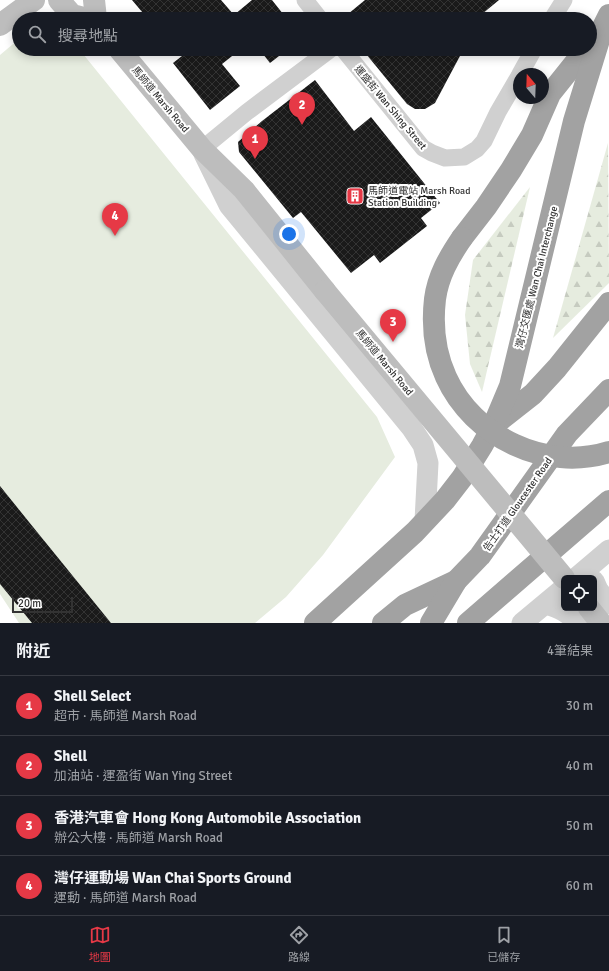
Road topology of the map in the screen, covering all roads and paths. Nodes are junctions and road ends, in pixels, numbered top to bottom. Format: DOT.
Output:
graph roads {
  1 [pos="34,0"];
  2 [pos="59,0"];
  3 [pos="78,0"];
  4 [pos="94,0"];
  5 [pos="305,0"];
  6 [pos="564,0"];
  7 [pos="18,12"];
  8 [pos="69,12"];
  9 [pos="89,12"];
  10 [pos="95,12"];
  11 [pos="314,12"];
  12 [pos="556,12"];
  13 [pos="12,16"];
  14 [pos="0,25"];
  15 [pos="601,28"];
  16 [pos="597,42"];
  17 [pos="125,56"];
  18 [pos="322,56"];
  19 [pos="349,56"];
  20 [pos="530,56"];
  21 [pos="580,56"];
  22 [pos="593,56"];
  23 [pos="524,68"];
  24 [pos="513,87"];
  25 [pos="202,149"];
  26 [pos="609,303"];
  27 [pos="609,390"];
  28 [pos="494,424"];
  29 [pos="609,452"];
  30 [pos="609,501"];
  31 [pos="425,521"];
  32 [pos="609,550"];
  33 [pos="562,575"];
  34 [pos="589,575"];
  35 [pos="456,581"];
  36 [pos="597,589"];
  37 [pos="561,591"];
  38 [pos="546,604"];
  39 [pos="600,604"];
  40 [pos="582,611"];
  41 [pos="315,623"];
  42 [pos="383,623"];
  43 [pos="431,623"];
  44 [pos="468,623"];
  45 [pos="522,623"];
  46 [pos="579,623"];
  47 [pos="601,623"];
  1 -- 7 [label="main road"];
  2 -- 8 [label="main road"];
  3 -- 9 [label="main road"];
  4 -- 10 [label="main road"];
  5 -- 11 [label="street"];
  6 -- 12 [label="street"];
  13 -- 14 [label="main road"];
  15 -- 16 [label="highway, 灣仔交匯處 Wan Chai Interchange"];
  17 -- 25 [label="main road, 馬師道 Marsh Road"];
  18 -- 25 [label="street"];
  19 -- 24 [label="street, 運盛街 Wan Shing Street"];
  20 -- 23 [label="street, 運盛街 Wan Shing Street"];
  21 -- 29 [label="highway, bridge"];
  22 -- 28 [label="highway, 灣仔交匯處 Wan Chai Interchange"];
  25 -- 31 [label="street, 馬師道 Marsh Road"];
  25 -- 33 [label="main road, 馬師道 Marsh Road, bridge"];
  26 -- 28 [label="highway"];
  27 -- 35 [label="highway, 告士打道 Gloucester Road"];
  28 -- 31 [label="highway, 灣仔交匯處 Wan Chai Interchange"];
  30 -- 44 [label="highway"];
  31 -- 41 [label="highway"];
  32 -- 34 [label="street"];
  35 -- 42 [label="highway"];
  35 -- 43 [label="highway, 告士打道 Gloucester Road"];
  36 -- 39 [label="street"];
  37 -- 38 [label="street"];
  38 -- 45 [label="street"];
  38 -- 46 [label="street"];
  39 -- 47 [label="main road"];
  40 -- 46 [label="street"];
}
